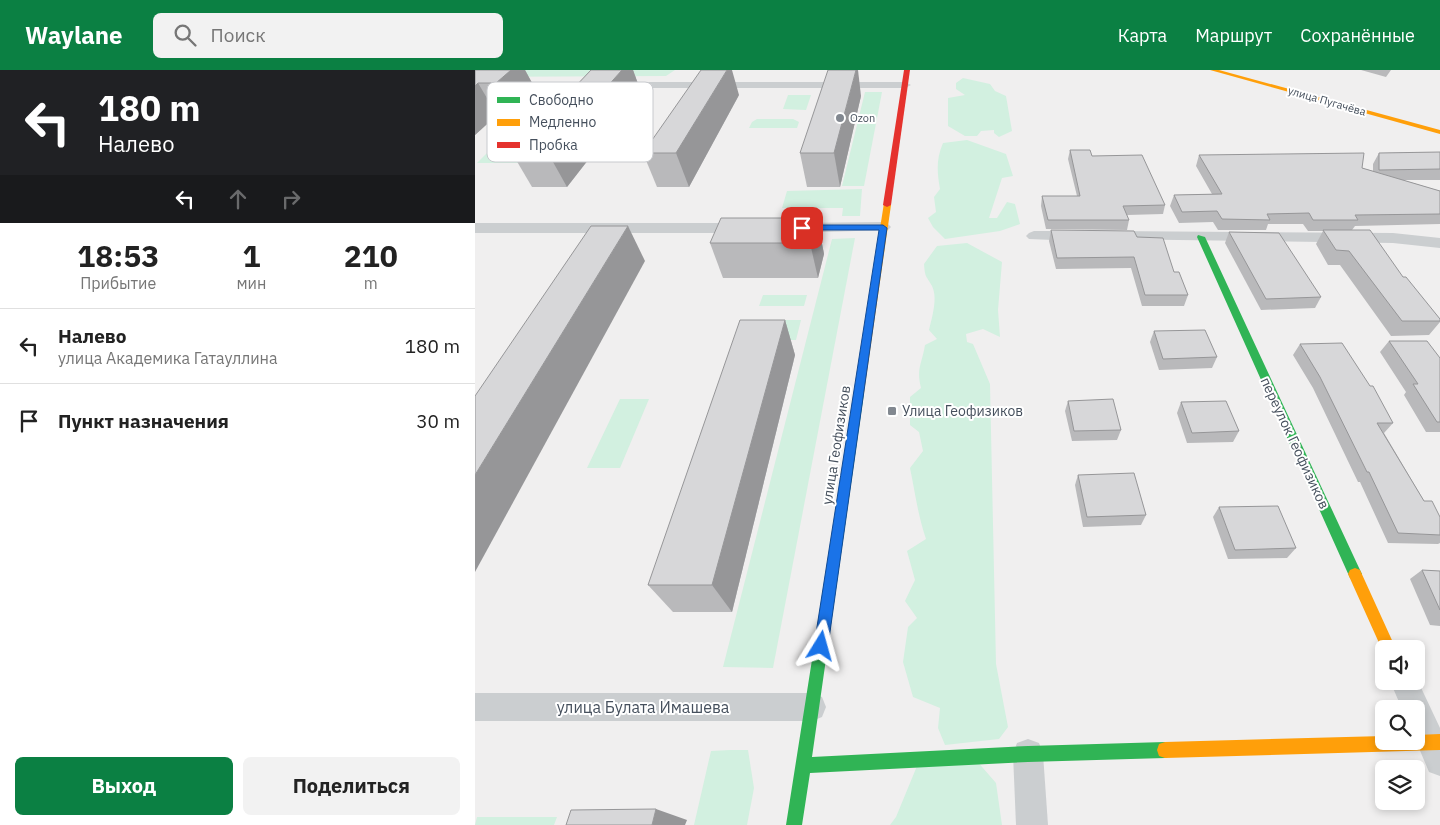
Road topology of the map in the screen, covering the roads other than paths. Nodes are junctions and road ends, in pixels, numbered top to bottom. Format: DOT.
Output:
graph roads {
  1 [pos="907,70"];
  2 [pos="1213,70"];
  3 [pos="653,85"];
  4 [pos="905,85"];
  5 [pos="1440,132"];
  6 [pos="475,228"];
  7 [pos="883,228"];
  8 [pos="1034,236"];
  9 [pos="1201,237"];
  10 [pos="1438,246"];
  11 [pos="1385,640"];
  12 [pos="475,707"];
  13 [pos="811,707"];
  14 [pos="1425,726"];
  15 [pos="1437,748"];
  16 [pos="1028,754"];
  17 [pos="803,765"];
  18 [pos="794,825"];
  19 [pos="1032,825"];
  1 -- 4 [label="street, улица Геофизиков"];
  2 -- 5 [label="street, улица Пугачёва"];
  3 -- 4 [label="street"];
  4 -- 7 [label="street, улица Геофизиков"];
  6 -- 7 [label="street"];
  7 -- 13 [label="street, улица Геофизиков"];
  8 -- 9 [label="street"];
  9 -- 10 [label="street"];
  9 -- 11 [label="street, переулок Геофизиков"];
  12 -- 13 [label="street, улица Булата Имашева"];
  13 -- 17 [label="street, улица Геофизиков"];
  14 -- 15 [label="street"];
  15 -- 16 [label="street"];
  16 -- 17 [label="street"];
  16 -- 19 [label="street"];
  17 -- 18 [label="street, улица Геофизиков"];
}
